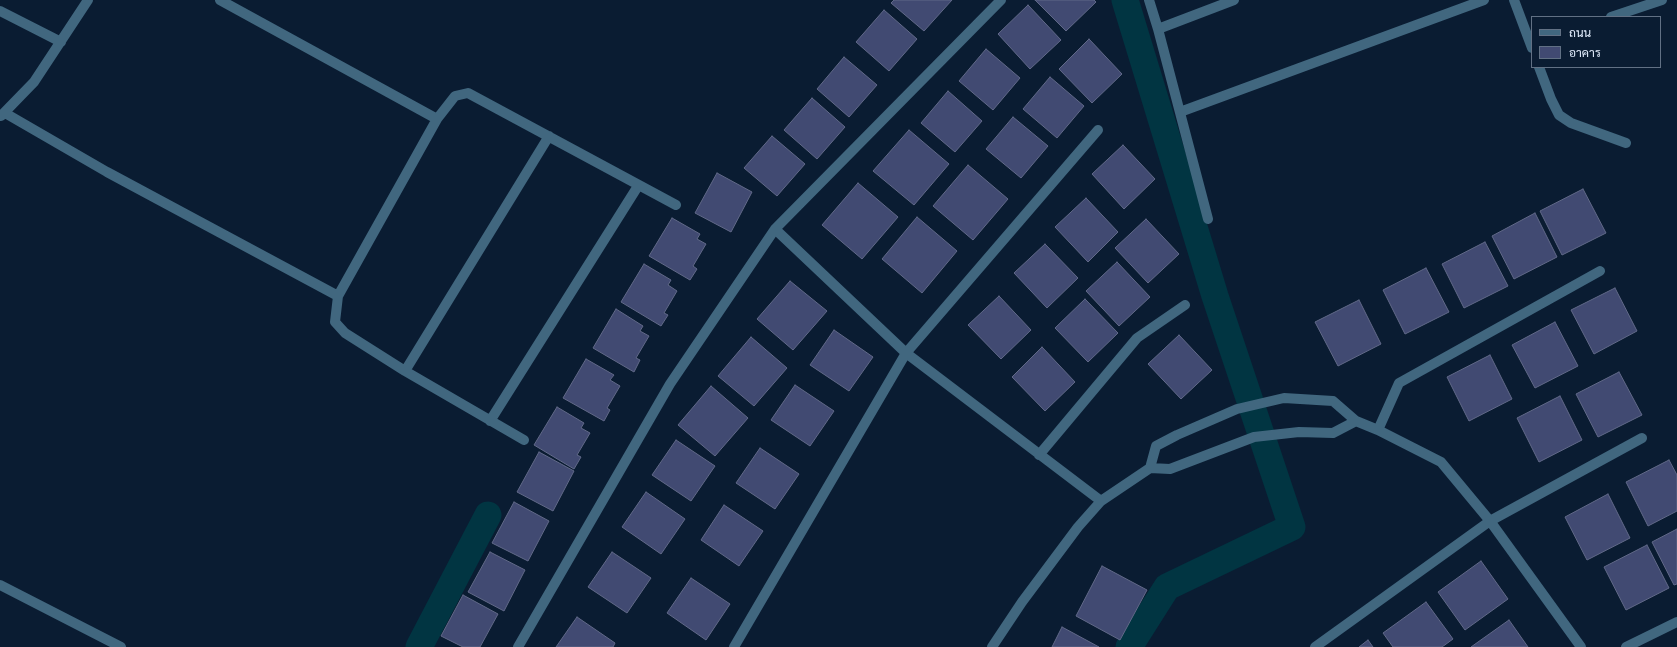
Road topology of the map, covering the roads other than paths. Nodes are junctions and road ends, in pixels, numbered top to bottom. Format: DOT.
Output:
graph roads {
  1 [pos="88,0"];
  2 [pos="220,0"];
  3 [pos="1002,0"];
  4 [pos="1149,0"];
  5 [pos="1234,0"];
  6 [pos="1484,0"];
  7 [pos="1514,0"];
  8 [pos="1662,0"];
  9 [pos="0,11"];
  10 [pos="1614,16"];
  11 [pos="1158,29"];
  12 [pos="60,42"];
  13 [pos="1531,42"];
  14 [pos="1539,68"];
  15 [pos="1180,112"];
  16 [pos="3,115"];
  17 [pos="437,119"];
  18 [pos="1098,130"];
  19 [pos="549,136"];
  20 [pos="1626,143"];
  21 [pos="638,186"];
  22 [pos="676,205"];
  23 [pos="1208,219"];
  24 [pos="775,229"];
  25 [pos="1600,270"];
  26 [pos="338,296"];
  27 [pos="1185,305"];
  28 [pos="906,353"];
  29 [pos="405,371"];
  30 [pos="490,421"];
  31 [pos="1356,421"];
  32 [pos="1378,430"];
  33 [pos="1642,438"];
  34 [pos="524,440"];
  35 [pos="1039,455"];
  36 [pos="1150,468"];
  37 [pos="1101,501"];
  38 [pos="1490,521"];
  39 [pos="0,585"];
  40 [pos="1677,622"];
  41 [pos="102,638"];
  42 [pos="97,647"];
  43 [pos="121,647"];
  44 [pos="518,647"];
  45 [pos="734,647"];
  46 [pos="992,647"];
  47 [pos="1315,647"];
  48 [pos="1581,647"];
  49 [pos="1626,647"];
  1 -- 12 [label="street"];
  2 -- 17 [label="street"];
  3 -- 24 [label="street"];
  4 -- 11 [label="street"];
  5 -- 11 [label="street"];
  6 -- 15 [label="street"];
  7 -- 13 [label="street"];
  8 -- 10 [label="street"];
  9 -- 12 [label="street"];
  11 -- 15 [label="street"];
  12 -- 16 [label="street"];
  14 -- 20 [label="street"];
  15 -- 23 [label="street"];
  16 -- 26 [label="street"];
  17 -- 19 [label="street"];
  17 -- 26 [label="street"];
  18 -- 28 [label="street"];
  19 -- 21 [label="street"];
  19 -- 29 [label="street"];
  21 -- 22 [label="street"];
  21 -- 30 [label="street"];
  24 -- 28 [label="street"];
  24 -- 44 [label="street"];
  25 -- 32 [label="street"];
  26 -- 29 [label="street"];
  27 -- 35 [label="street"];
  28 -- 35 [label="street"];
  28 -- 45 [label="street"];
  29 -- 30 [label="street"];
  30 -- 34 [label="street"];
  31 -- 32 [label="street"];
  31 -- 36 [label="street"];
  31 -- 36 [label="street"];
  32 -- 38 [label="street"];
  33 -- 38 [label="street"];
  35 -- 37 [label="street"];
  36 -- 37 [label="street"];
  37 -- 46 [label="street"];
  38 -- 47 [label="street"];
  38 -- 48 [label="street"];
  39 -- 41 [label="street"];
  40 -- 49 [label="street"];
  41 -- 42 [label="street"];
  41 -- 43 [label="street"];
}
